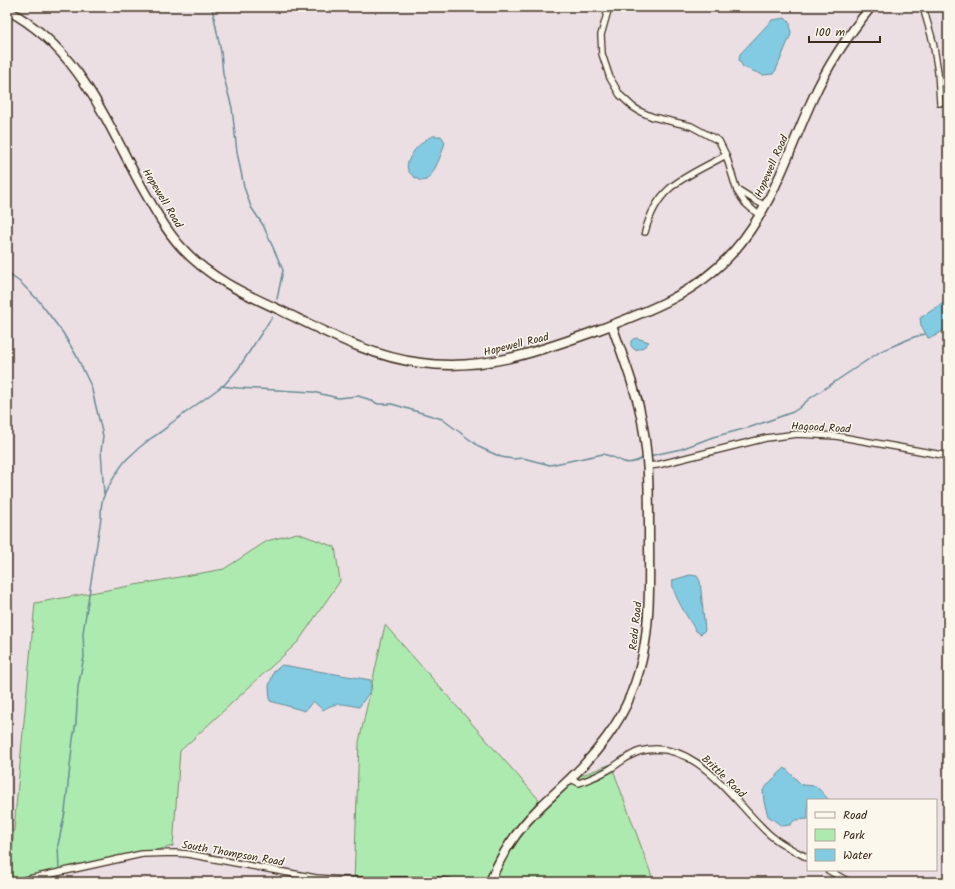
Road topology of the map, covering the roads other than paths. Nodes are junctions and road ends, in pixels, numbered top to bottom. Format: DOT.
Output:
graph roads {
  1 [pos="609,7"];
  2 [pos="870,7"];
  3 [pos="924,7"];
  4 [pos="7,10"];
  5 [pos="940,104"];
  6 [pos="726,155"];
  7 [pos="737,189"];
  8 [pos="766,206"];
  9 [pos="760,216"];
  10 [pos="644,232"];
  11 [pos="612,325"];
  12 [pos="948,456"];
  13 [pos="647,466"];
  14 [pos="571,779"];
  15 [pos="807,857"];
  16 [pos="830,871"];
  17 [pos="372,881"];
  18 [pos="15,882"];
  19 [pos="450,882"];
  20 [pos="490,882"];
  21 [pos="849,882"];
  1 -- 6 [label="street"];
  2 -- 8 [label="street, Hopewell Road"];
  3 -- 5 [label="street"];
  4 -- 11 [label="street, Hopewell Road"];
  6 -- 7 [label="street"];
  6 -- 10 [label="street"];
  7 -- 8 [label="street"];
  7 -- 9 [label="street"];
  8 -- 9 [label="street, Hopewell Road"];
  9 -- 11 [label="street, Hopewell Road"];
  11 -- 13 [label="street, Redd Road"];
  12 -- 13 [label="street, Hagood Road"];
  13 -- 14 [label="street, Redd Road"];
  14 -- 15 [label="street, Brittle Road"];
  14 -- 20 [label="street, Redd Road"];
  16 -- 21 [label="street"];
  17 -- 18 [label="street, South Thompson Road"];
  17 -- 19 [label="street, South Thompson Road"];
}
